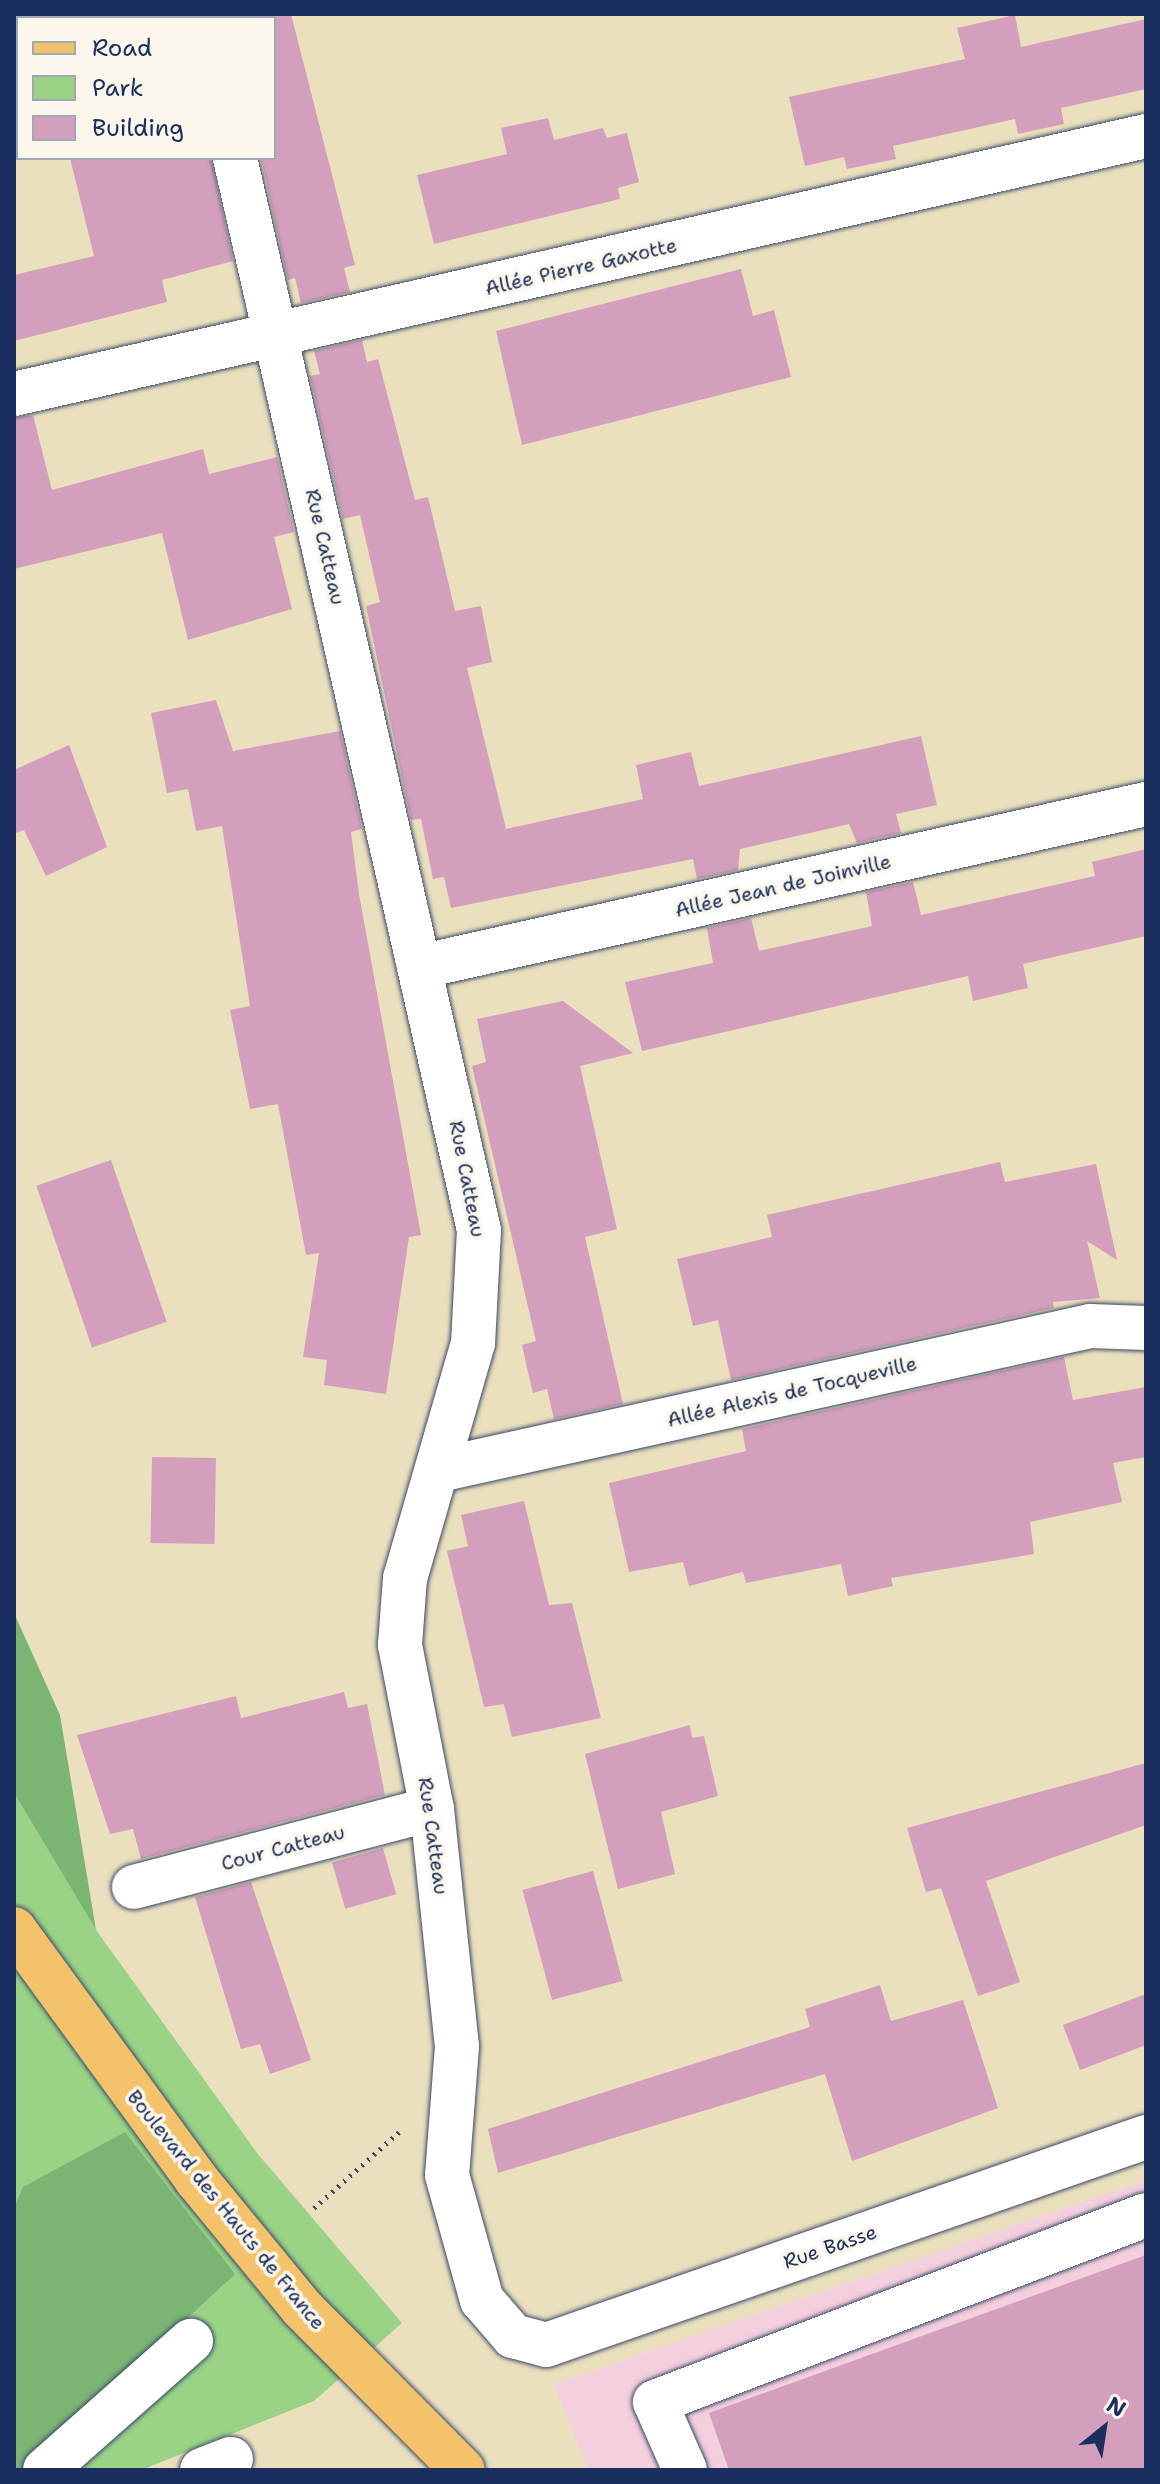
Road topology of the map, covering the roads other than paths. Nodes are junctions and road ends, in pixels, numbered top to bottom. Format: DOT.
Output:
graph roads {
  1 [pos="1146,136"];
  2 [pos="235,160"];
  3 [pos="277,338"];
  4 [pos="14,394"];
  5 [pos="1146,804"];
  6 [pos="419,967"];
  7 [pos="1146,1328"];
  8 [pos="439,1470"];
  9 [pos="432,1809"];
  10 [pos="134,1887"];
  11 [pos="14,1929"];
  12 [pos="1146,2137"];
  13 [pos="1146,2215"];
  14 [pos="513,2336"];
  15 [pos="191,2341"];
  16 [pos="45,2470"];
  17 [pos="463,2470"];
  18 [pos="685,2470"];
  1 -- 3 [label="street, Allée Pierre Gaxotte"];
  2 -- 3 [label="street, Rue Catteau"];
  3 -- 4 [label="street, Allée Pierre Gaxotte"];
  3 -- 6 [label="street, Rue Catteau"];
  5 -- 6 [label="street, Allée Jean de Joinville"];
  6 -- 8 [label="street, Rue Catteau"];
  7 -- 8 [label="street, Allée Alexis de Tocqueville"];
  8 -- 9 [label="street, Rue Catteau"];
  9 -- 10 [label="street, Cour Catteau"];
  9 -- 14 [label="street, Rue Catteau"];
  11 -- 17 [label="main road, Boulevard des Hauts de France"];
  12 -- 14 [label="street, Rue Basse"];
  13 -- 18 [label="street"];
  15 -- 16 [label="street"];
}
